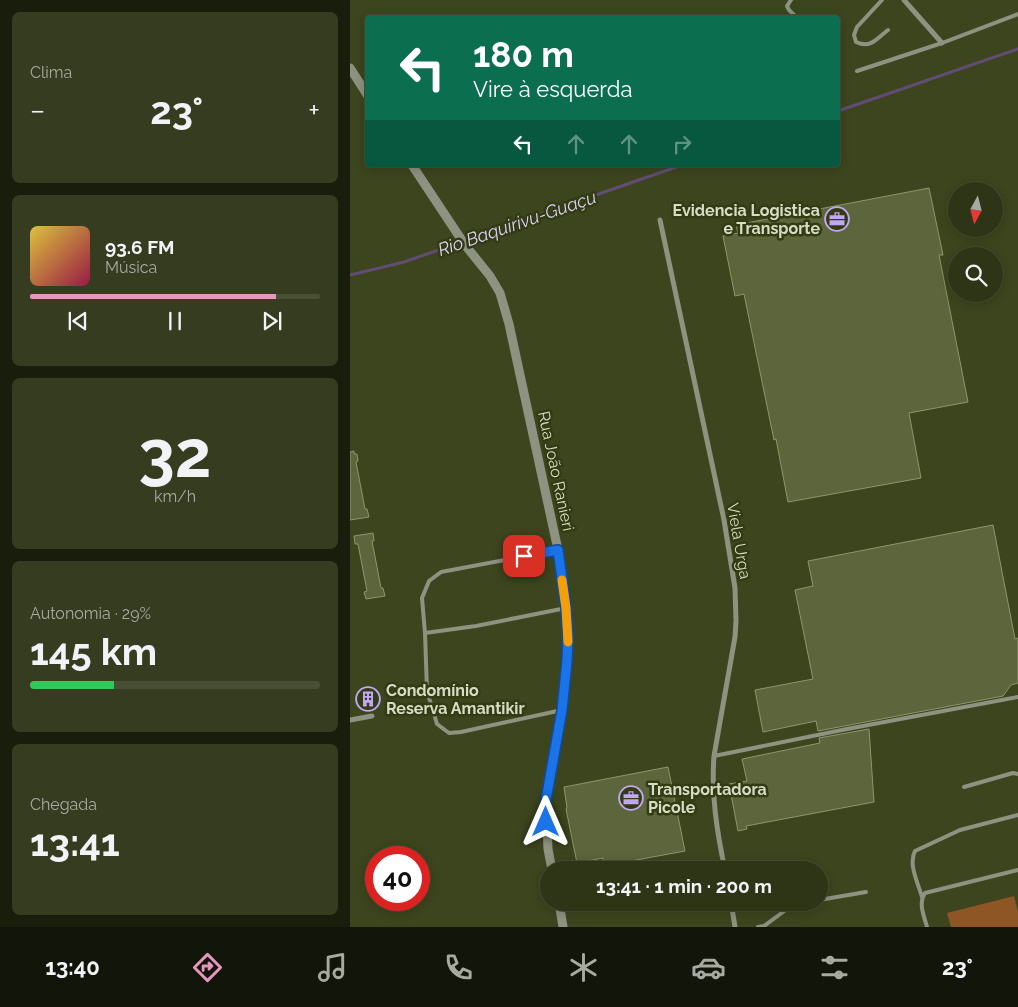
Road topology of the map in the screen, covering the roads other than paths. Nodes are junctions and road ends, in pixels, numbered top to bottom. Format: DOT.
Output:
graph roads {
  1 [pos="790,0"];
  2 [pos="882,0"];
  3 [pos="904,0"];
  4 [pos="1018,14"];
  5 [pos="794,15"];
  6 [pos="888,30"];
  7 [pos="942,43"];
  8 [pos="350,68"];
  9 [pos="857,71"];
  10 [pos="365,91"];
  11 [pos="413,167"];
  12 [pos="660,220"];
  13 [pos="558,550"];
  14 [pos="566,608"];
  15 [pos="425,633"];
  16 [pos="1018,697"];
  17 [pos="562,710"];
  18 [pos="372,716"];
  19 [pos="350,720"];
  20 [pos="714,756"];
  21 [pos="1018,774"];
  22 [pos="964,787"];
  23 [pos="1018,815"];
  24 [pos="550,861"];
  25 [pos="722,861"];
  26 [pos="1018,870"];
  27 [pos="866,892"];
  28 [pos="922,897"];
  29 [pos="828,898"];
  30 [pos="560,911"];
  31 [pos="732,911"];
  32 [pos="784,911"];
  33 [pos="563,927"];
  34 [pos="735,927"];
  35 [pos="758,927"];
  36 [pos="927,927"];
  1 -- 5 [label="lane"];
  2 -- 6 [label="lane"];
  3 -- 7 [label="street"];
  4 -- 7 [label="lane"];
  7 -- 9 [label="lane"];
  8 -- 10 [label="street"];
  11 -- 13 [label="street, Rua João Ranieri"];
  12 -- 20 [label="street, Viela Urga"];
  13 -- 14 [label="street, Rua João Ranieri"];
  13 -- 15 [label="lane"];
  14 -- 15 [label="lane"];
  14 -- 17 [label="street, Rua João Ranieri"];
  15 -- 17 [label="lane"];
  16 -- 20 [label="lane"];
  17 -- 24 [label="street, Rua João Ranieri"];
  18 -- 19 [label="street"];
  20 -- 25 [label="street, Viela Urga"];
  21 -- 22 [label="lane"];
  23 -- 28 [label="lane"];
  26 -- 28 [label="lane"];
  27 -- 29 [label="lane"];
  28 -- 36 [label="lane"];
  30 -- 33 [label="street"];
  31 -- 34 [label="street"];
  32 -- 35 [label="lane"];
}
